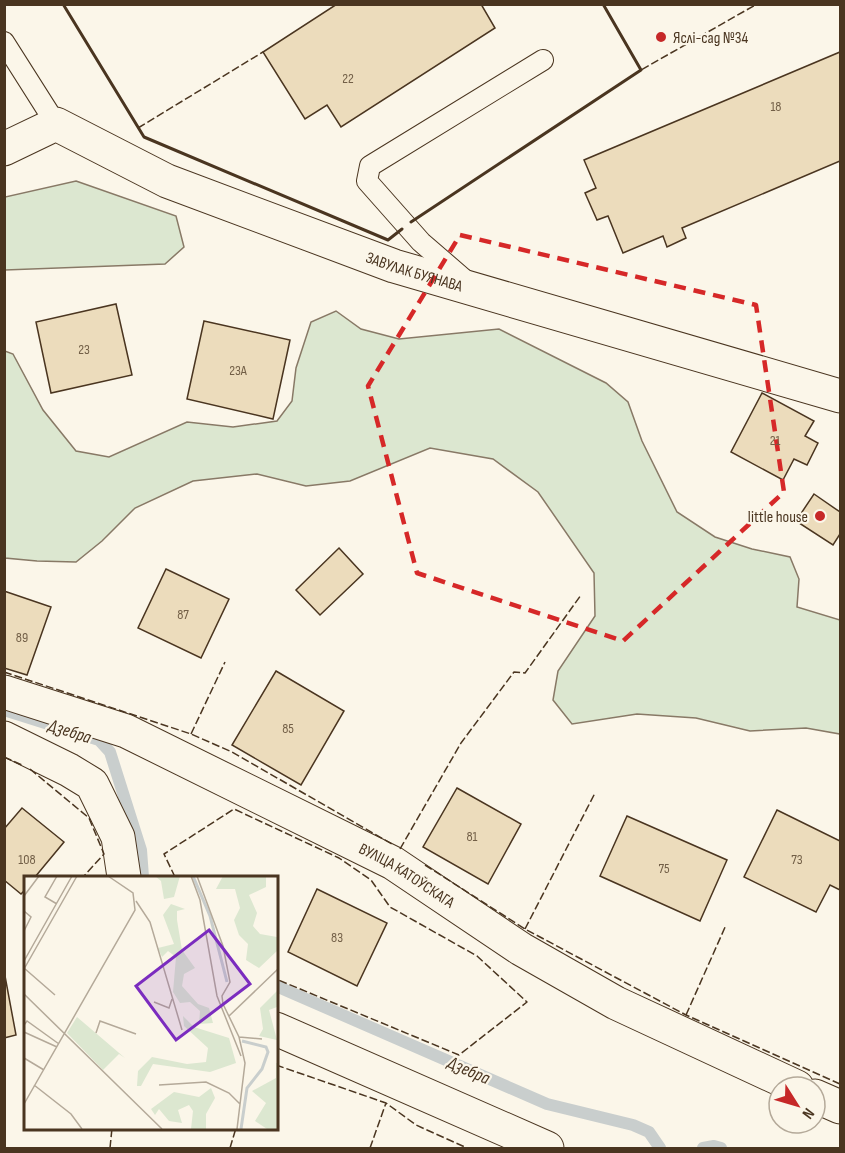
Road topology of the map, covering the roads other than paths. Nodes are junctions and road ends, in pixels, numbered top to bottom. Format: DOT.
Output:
graph roads {
  1 [pos="4,42"];
  2 [pos="543,60"];
  3 [pos="56,124"];
  4 [pos="4,149"];
  5 [pos="475,289"];
  6 [pos="840,396"];
  7 [pos="4,692"];
  8 [pos="4,738"];
  9 [pos="124,876"];
  10 [pos="278,1030"];
  11 [pos="770,1075"];
  12 [pos="547,1149"];
  1 -- 3 [label="lane"];
  2 -- 5 [label="lane"];
  3 -- 4 [label="street"];
  3 -- 5 [label="street, ЗАВУЛАК БУЯНАВА"];
  5 -- 6 [label="street, ЗАВУЛАК БУЯНАВА"];
  7 -- 11 [label="street, ВУЛІЦА КАТОЎСКАГА"];
  8 -- 9 [label="street"];
  10 -- 12 [label="street"];
}
